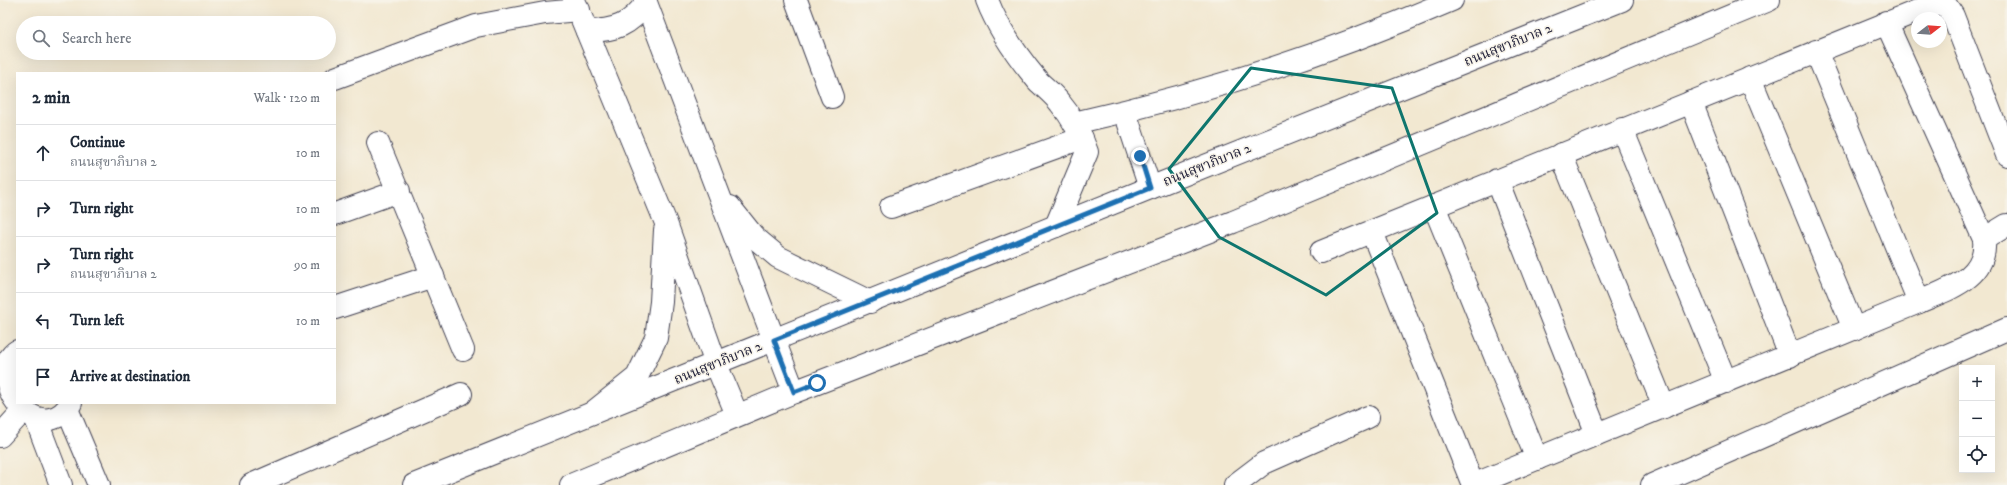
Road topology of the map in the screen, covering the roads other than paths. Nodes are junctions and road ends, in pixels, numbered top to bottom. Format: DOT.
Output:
graph roads {
  1 [pos="796,0"];
  2 [pos="987,0"];
  3 [pos="1452,0"];
  4 [pos="1622,0"];
  5 [pos="1769,0"];
  6 [pos="646,2"];
  7 [pos="576,5"];
  8 [pos="1886,22"];
  9 [pos="587,31"];
  10 [pos="1816,51"];
  11 [pos="336,78"];
  12 [pos="1750,78"];
  13 [pos="832,97"];
  14 [pos="1690,102"];
  15 [pos="1125,112"];
  16 [pos="1078,130"];
  17 [pos="1622,130"];
  18 [pos="378,143"];
  19 [pos="1561,154"];
  20 [pos="2007,155"];
  21 [pos="1497,180"];
  22 [pos="1150,188"];
  23 [pos="399,191"];
  24 [pos="718,192"];
  25 [pos="1434,206"];
  26 [pos="891,207"];
  27 [pos="336,214"];
  28 [pos="666,223"];
  29 [pos="2007,225"];
  30 [pos="1056,226"];
  31 [pos="1372,232"];
  32 [pos="1984,239"];
  33 [pos="1321,252"];
  34 [pos="433,276"];
  35 [pos="870,302"];
  36 [pos="1919,302"];
  37 [pos="336,308"];
  38 [pos="2007,329"];
  39 [pos="1854,330"];
  40 [pos="774,340"];
  41 [pos="464,350"];
  42 [pos="10,354"];
  43 [pos="1790,356"];
  44 [pos="716,364"];
  45 [pos="1726,382"];
  46 [pos="794,392"];
  47 [pos="461,394"];
  48 [pos="69,406"];
  49 [pos="1664,407"];
  50 [pos="592,413"];
  51 [pos="738,415"];
  52 [pos="28,417"];
  53 [pos="1368,417"];
  54 [pos="1597,434"];
  55 [pos="0,436"];
  56 [pos="1537,458"];
  57 [pos="61,485"];
  58 [pos="99,485"];
  59 [pos="251,485"];
  60 [pos="414,485"];
  61 [pos="571,485"];
  62 [pos="1235,485"];
  63 [pos="1473,485"];
  64 [pos="1652,485"];
  1 -- 13 [label="main road"];
  2 -- 16 [label="main road"];
  3 -- 15 [label="main road"];
  4 -- 22 [label="main road, ถนนสุขาภิบาล 2"];
  5 -- 46 [label="main road"];
  6 -- 9 [label="main road"];
  6 -- 24 [label="main road"];
  7 -- 9 [label="main road"];
  7 -- 11 [label="main road"];
  8 -- 10 [label="main road"];
  8 -- 20 [label="main road"];
  8 -- 32 [label="main road"];
  9 -- 28 [label="main road"];
  10 -- 12 [label="main road"];
  10 -- 36 [label="main road"];
  12 -- 14 [label="main road"];
  12 -- 39 [label="main road"];
  14 -- 17 [label="main road"];
  14 -- 43 [label="main road"];
  15 -- 16 [label="main road"];
  15 -- 22 [label="main road"];
  16 -- 26 [label="main road"];
  16 -- 30 [label="main road"];
  17 -- 19 [label="main road"];
  17 -- 45 [label="main road"];
  18 -- 23 [label="main road"];
  19 -- 21 [label="main road"];
  19 -- 49 [label="main road"];
  21 -- 25 [label="main road"];
  21 -- 54 [label="main road"];
  22 -- 30 [label="main road, ถนนสุขาภิบาล 2"];
  23 -- 27 [label="main road"];
  23 -- 34 [label="main road"];
  24 -- 35 [label="main road"];
  24 -- 40 [label="main road"];
  25 -- 31 [label="main road"];
  25 -- 56 [label="main road"];
  28 -- 44 [label="main road"];
  28 -- 50 [label="main road"];
  29 -- 32 [label="main road"];
  30 -- 35 [label="main road, ถนนสุขาภิบาล 2"];
  31 -- 33 [label="main road"];
  31 -- 63 [label="main road"];
  32 -- 36 [label="main road"];
  34 -- 37 [label="main road"];
  34 -- 41 [label="main road"];
  35 -- 40 [label="main road, ถนนสุขาภิบาล 2"];
  36 -- 39 [label="main road"];
  38 -- 64 [label="main road"];
  39 -- 43 [label="main road"];
  40 -- 44 [label="main road, ถนนสุขาภิบาล 2"];
  40 -- 46 [label="main road"];
  42 -- 52 [label="main road"];
  43 -- 45 [label="main road"];
  44 -- 50 [label="main road, ถนนสุขาภิบาล 2"];
  44 -- 51 [label="main road"];
  45 -- 49 [label="main road"];
  46 -- 51 [label="main road"];
  47 -- 59 [label="main road"];
  48 -- 52 [label="main road"];
  48 -- 58 [label="main road"];
  49 -- 54 [label="main road"];
  50 -- 60 [label="main road, ถนนสุขาภิบาล 2"];
  51 -- 61 [label="main road"];
  52 -- 55 [label="main road"];
  52 -- 57 [label="main road"];
  53 -- 62 [label="main road"];
  54 -- 56 [label="main road"];
  56 -- 63 [label="main road"];
}
